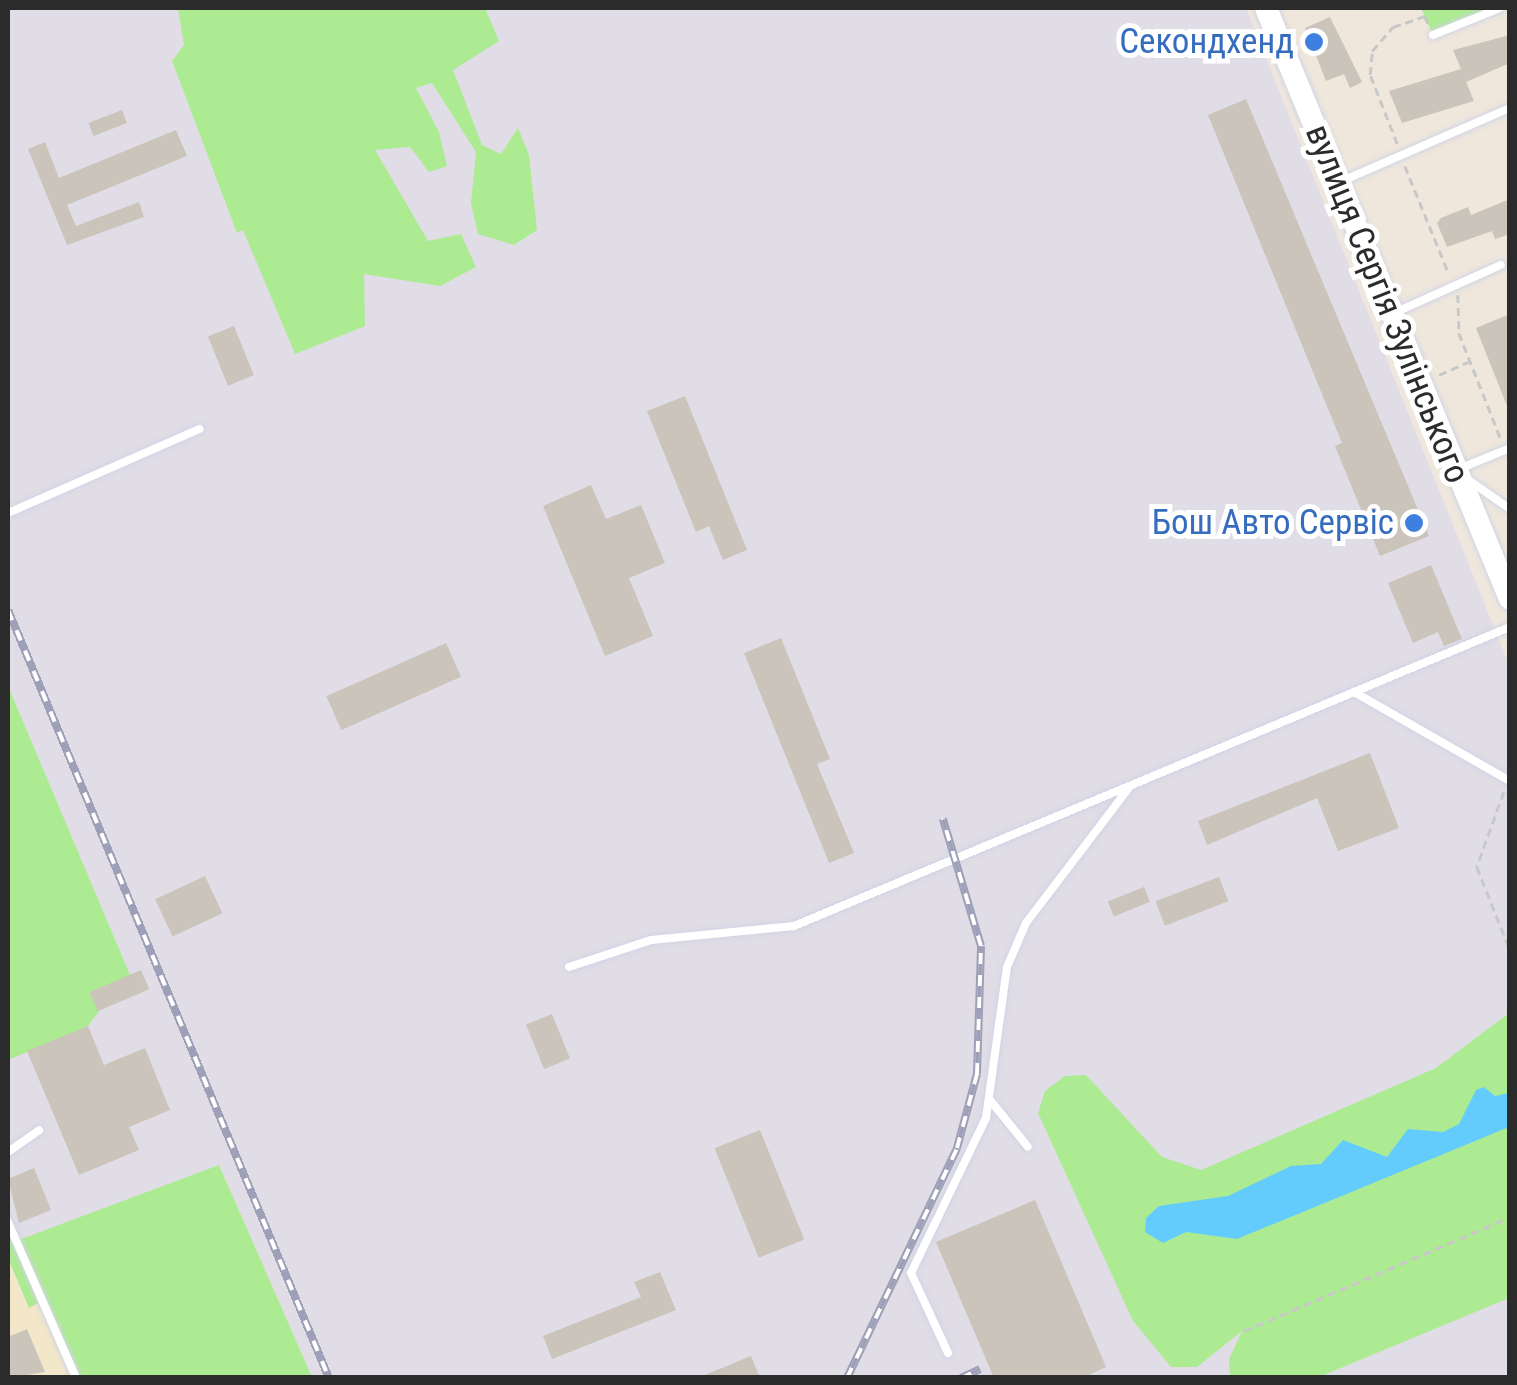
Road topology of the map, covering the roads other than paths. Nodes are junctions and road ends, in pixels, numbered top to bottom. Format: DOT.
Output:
graph roads {
  1 [pos="1266,8"];
  2 [pos="1500,8"];
  3 [pos="1433,35"];
  4 [pos="1510,108"];
  5 [pos="1338,183"];
  6 [pos="1501,265"];
  7 [pos="1390,314"];
  8 [pos="199,429"];
  9 [pos="1507,448"];
  10 [pos="1455,470"];
  11 [pos="1510,508"];
  12 [pos="8,513"];
  13 [pos="1510,600"];
  14 [pos="1510,627"];
  15 [pos="1354,692"];
  16 [pos="1509,781"];
  17 [pos="1130,786"];
  18 [pos="569,967"];
  19 [pos="990,1100"];
  20 [pos="40,1130"];
  21 [pos="1028,1147"];
  22 [pos="8,1152"];
  23 [pos="8,1222"];
  24 [pos="948,1354"];
  25 [pos="76,1378"];
  1 -- 5 [label="street, вулиця Сергія Зулінського"];
  2 -- 3 [label="lane"];
  4 -- 5 [label="lane"];
  5 -- 7 [label="street, вулиця Сергія Зулінського"];
  6 -- 7 [label="lane"];
  7 -- 10 [label="street, вулиця Сергія Зулінського"];
  8 -- 12 [label="lane"];
  9 -- 10 [label="lane"];
  10 -- 11 [label="lane"];
  10 -- 13 [label="street, вулиця Сергія Зулінського"];
  14 -- 15 [label="lane"];
  15 -- 16 [label="lane"];
  15 -- 17 [label="lane"];
  17 -- 18 [label="lane"];
  17 -- 19 [label="lane"];
  19 -- 21 [label="lane"];
  19 -- 24 [label="lane"];
  20 -- 22 [label="lane"];
  23 -- 25 [label="lane"];
}
